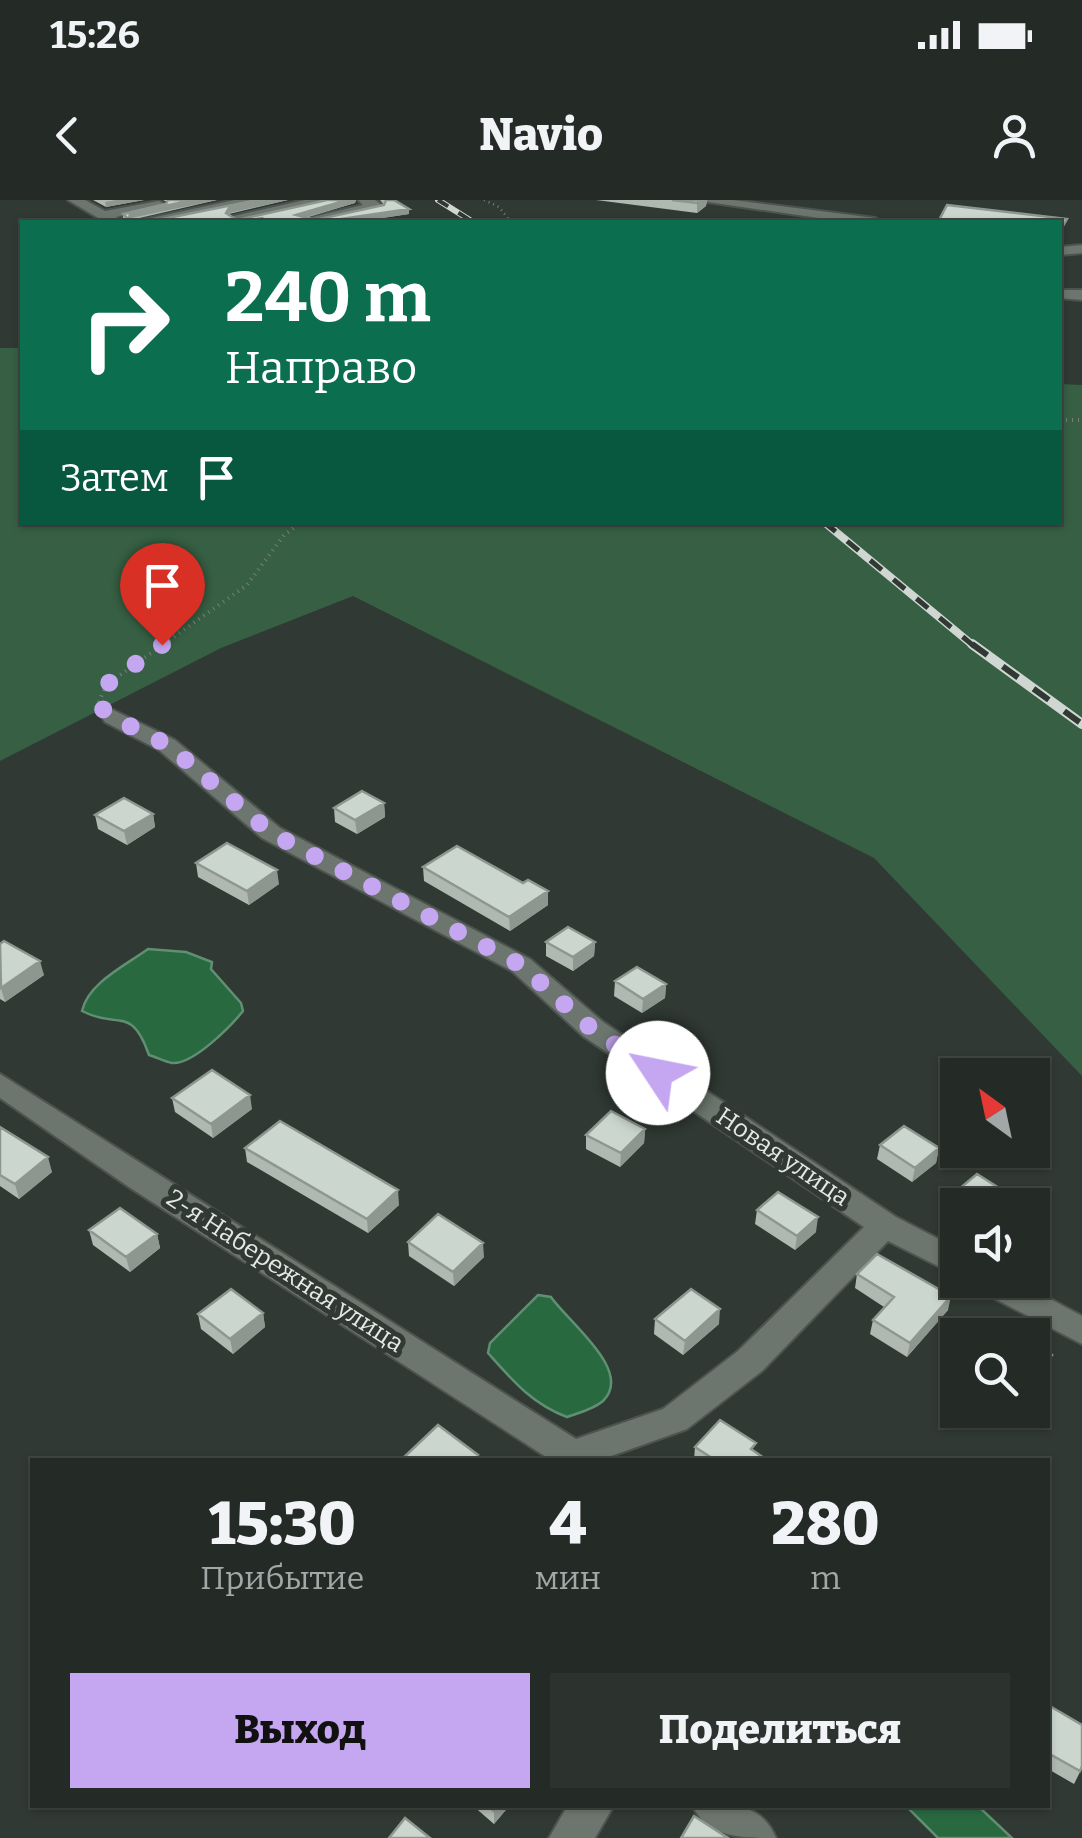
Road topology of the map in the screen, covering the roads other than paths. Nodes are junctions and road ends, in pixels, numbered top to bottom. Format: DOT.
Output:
graph roads {
  1 [pos="118,200"];
  2 [pos="187,200"];
  3 [pos="257,200"];
  4 [pos="326,200"];
  5 [pos="701,200"];
  6 [pos="80,203"];
  7 [pos="359,205"];
  8 [pos="108,219"];
  9 [pos="150,220"];
  10 [pos="221,220"];
  11 [pos="300,220"];
  12 [pos="859,220"];
  13 [pos="112,717"];
  14 [pos="0,1084"];
  15 [pos="885,1225"];
  16 [pos="940,1254"];
  17 [pos="1021,1298"];
  18 [pos="1082,1331"];
  19 [pos="572,1458"];
  20 [pos="591,1808"];
  21 [pos="717,1808"];
  22 [pos="570,1838"];
  23 [pos="756,1838"];
  1 -- 6 [label="street"];
  2 -- 8 [label="street"];
  3 -- 9 [label="street"];
  4 -- 10 [label="street"];
  5 -- 12 [label="street"];
  6 -- 8 [label="street"];
  7 -- 11 [label="street"];
  13 -- 15 [label="street, Новая улица"];
  14 -- 19 [label="street, 2-я Набережная улица"];
  15 -- 16 [label="street, Новая улица"];
  15 -- 19 [label="street"];
  17 -- 18 [label="street"];
  20 -- 22 [label="street"];
  21 -- 23 [label="street"];
}
